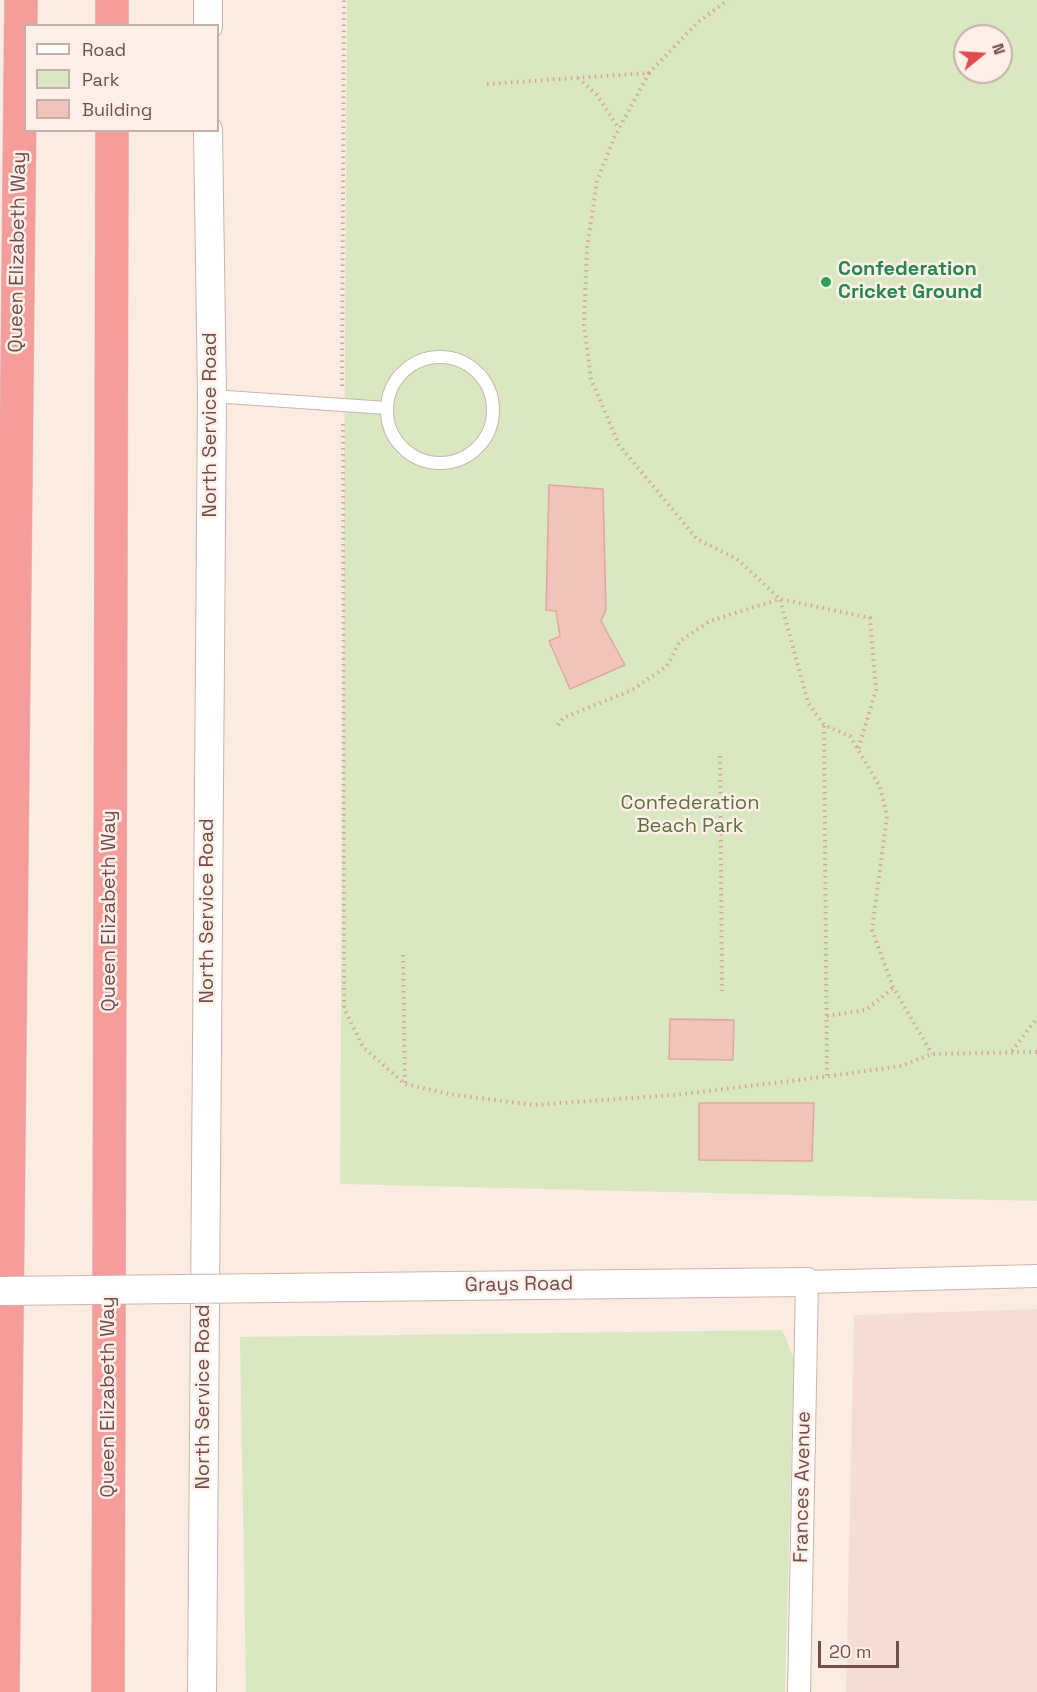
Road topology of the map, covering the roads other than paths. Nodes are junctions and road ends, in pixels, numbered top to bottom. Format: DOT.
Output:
graph roads {
  1 [pos="21,0"];
  2 [pos="112,0"];
  3 [pos="208,0"];
  4 [pos="112,24"];
  5 [pos="208,24"];
  6 [pos="112,132"];
  7 [pos="208,132"];
  8 [pos="212,396"];
  9 [pos="387,408"];
  10 [pos="1037,1276"];
  11 [pos="807,1282"];
  12 [pos="0,1291"];
  13 [pos="3,1692"];
  14 [pos="108,1692"];
  15 [pos="202,1692"];
  16 [pos="799,1692"];
  1 -- 13 [label="highway, Queen Elizabeth Way"];
  2 -- 4 [label="highway"];
  3 -- 5 [label="street"];
  6 -- 14 [label="highway, Queen Elizabeth Way"];
  7 -- 8 [label="street, North Service Road"];
  8 -- 9 [label="lane"];
  8 -- 15 [label="street, North Service Road"];
  9 -- 9 [label="lane"];
  10 -- 11 [label="street, Grays Road"];
  11 -- 12 [label="street, Grays Road, bridge"];
  11 -- 16 [label="street, Frances Avenue"];
}
